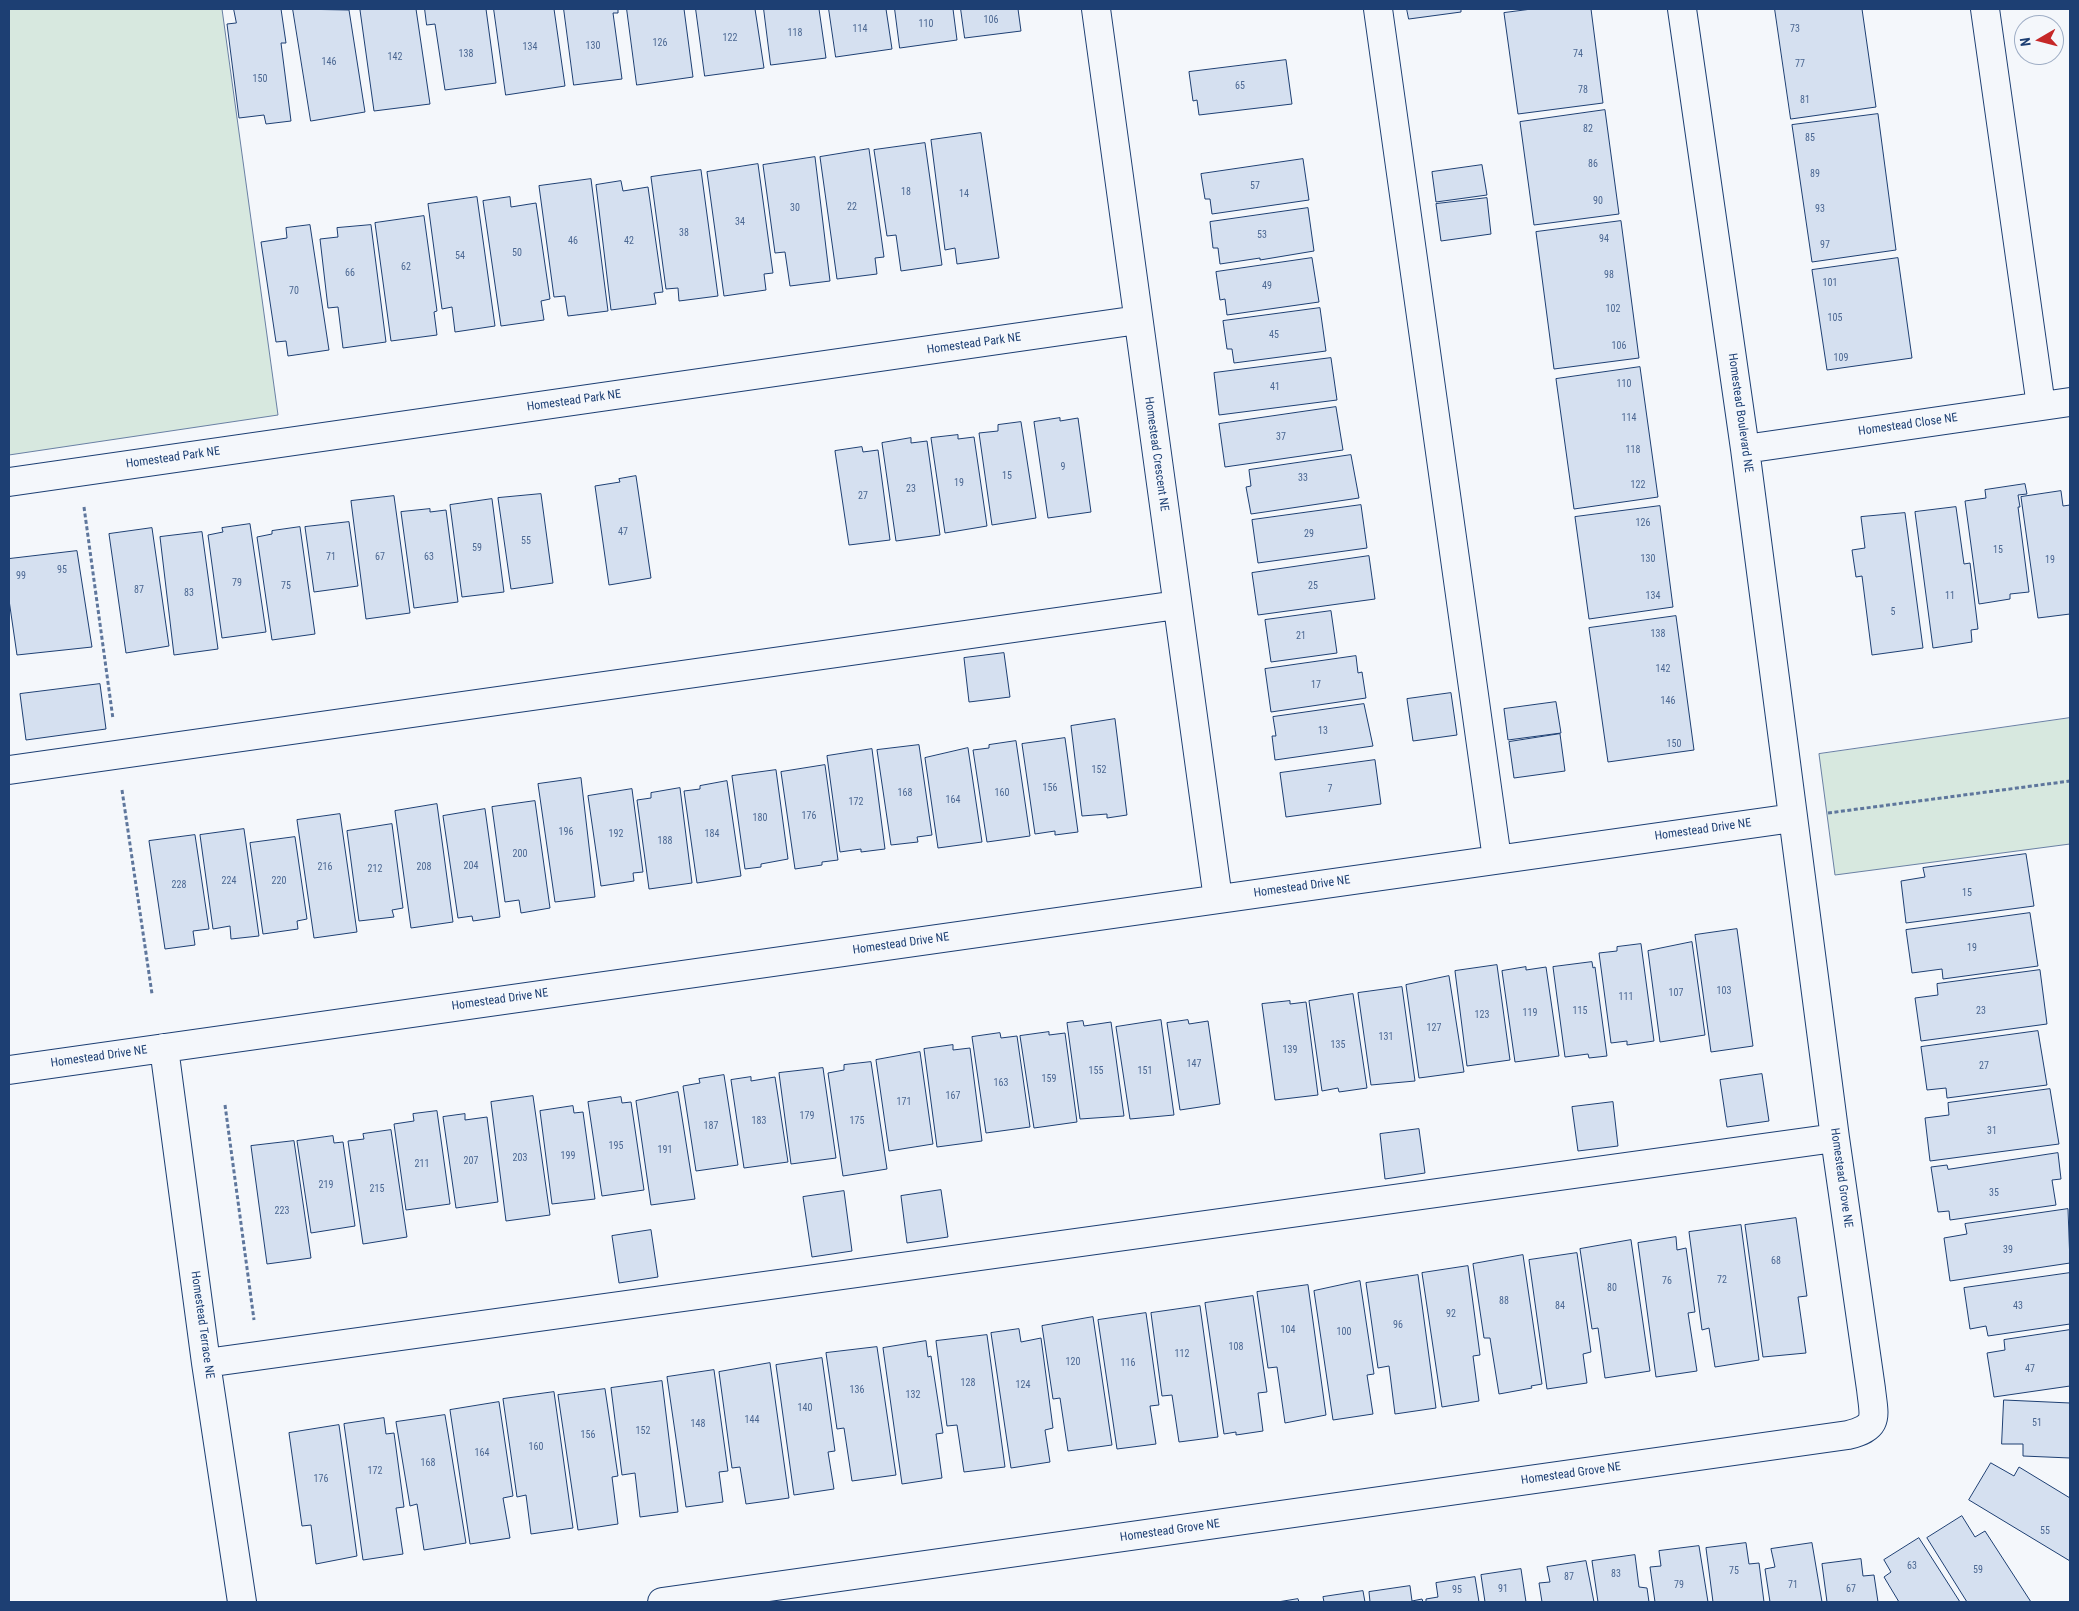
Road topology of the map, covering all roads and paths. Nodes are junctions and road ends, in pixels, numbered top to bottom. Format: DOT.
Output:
graph roads {
  1 [pos="1096,9"];
  2 [pos="1378,9"];
  3 [pos="1682,9"];
  4 [pos="1985,9"];
  5 [pos="1138,320"];
  6 [pos="2070,402"];
  7 [pos="2041,406"];
  8 [pos="1745,448"];
  9 [pos="9,482"];
  10 [pos="1177,605"];
  11 [pos="9,770"];
  12 [pos="2070,781"];
  13 [pos="1793,818"];
  14 [pos="1497,859"];
  15 [pos="1218,898"];
  16 [pos="164,1048"];
  17 [pos="9,1070"];
  18 [pos="225,1105"];
  19 [pos="1835,1138"];
  20 [pos="259,1356"];
  21 [pos="206,1363"];
  22 [pos="242,1602"];
  23 [pos="662,1602"];
  1 -- 5 [label="street, Homestead Crescent NE"];
  2 -- 14 [label="street"];
  3 -- 8 [label="street, Homestead Boulevard NE"];
  4 -- 7 [label="street"];
  5 -- 9 [label="street, Homestead Park NE"];
  5 -- 10 [label="street, Homestead Crescent NE"];
  6 -- 7 [label="street, Homestead Close NE"];
  7 -- 8 [label="street, Homestead Close NE"];
  8 -- 13 [label="street, Homestead Boulevard NE"];
  10 -- 11 [label="street"];
  10 -- 15 [label="street, Homestead Crescent NE"];
  12 -- 13 [label="path"];
  13 -- 14 [label="street, Homestead Drive NE"];
  13 -- 19 [label="street, Homestead Grove NE"];
  14 -- 15 [label="street, Homestead Drive NE"];
  15 -- 16 [label="street, Homestead Drive NE"];
  16 -- 17 [label="street, Homestead Drive NE"];
  16 -- 21 [label="street, Homestead Terrace NE"];
  18 -- 20 [label="path"];
  19 -- 20 [label="street"];
  19 -- 23 [label="street, Homestead Grove NE"];
  20 -- 21 [label="street"];
  21 -- 22 [label="street, Homestead Terrace NE"];
}
